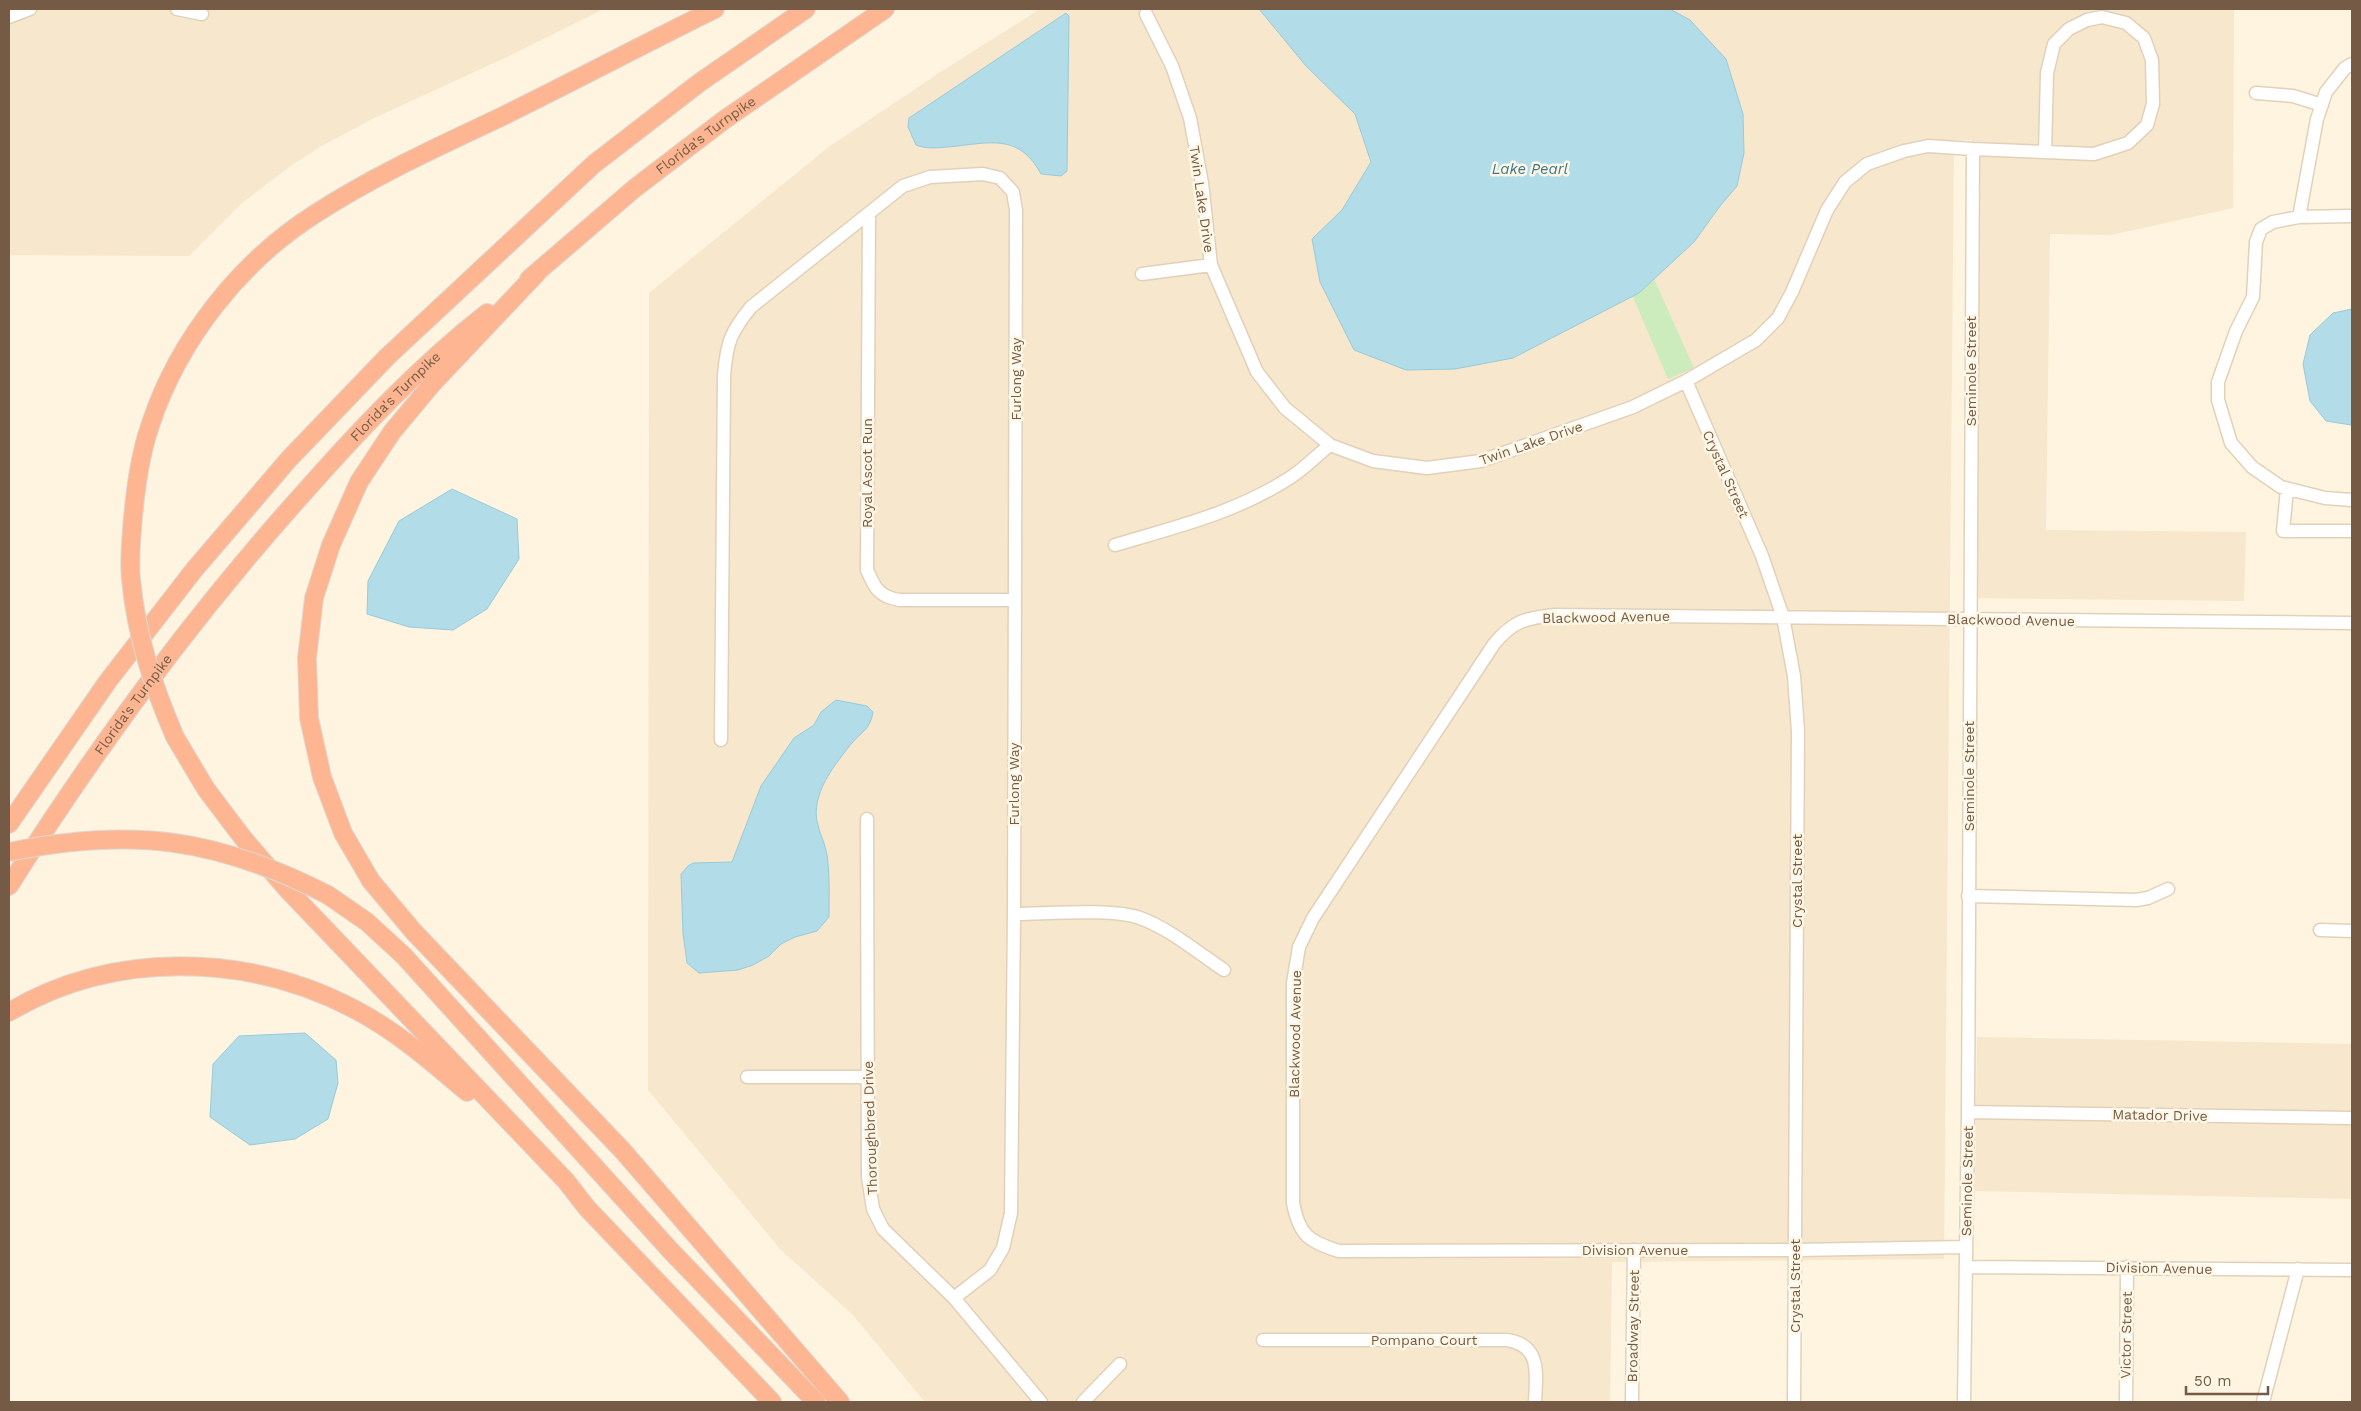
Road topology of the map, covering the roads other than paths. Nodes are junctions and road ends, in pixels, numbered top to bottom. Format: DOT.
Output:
graph roads {
  1 [pos="30,9"];
  2 [pos="177,9"];
  3 [pos="715,9"];
  4 [pos="806,9"];
  5 [pos="884,9"];
  6 [pos="202,14"];
  7 [pos="1146,14"];
  8 [pos="9,17"];
  9 [pos="2352,64"];
  10 [pos="2256,93"];
  11 [pos="2322,105"];
  12 [pos="1973,149"];
  13 [pos="2045,152"];
  14 [pos="870,213"];
  15 [pos="2352,216"];
  16 [pos="2299,217"];
  17 [pos="1212,265"];
  18 [pos="537,273"];
  19 [pos="1142,274"];
  20 [pos="1686,381"];
  21 [pos="1330,445"];
  22 [pos="2287,489"];
  23 [pos="2352,500"];
  24 [pos="2352,531"];
  25 [pos="1115,545"];
  26 [pos="1015,600"];
  27 [pos="1783,617"];
  28 [pos="1969,619"];
  29 [pos="2352,623"];
  30 [pos="722,740"];
  31 [pos="867,819"];
  32 [pos="9,824"];
  33 [pos="9,852"];
  34 [pos="9,886"];
  35 [pos="2168,889"];
  36 [pos="1968,896"];
  37 [pos="1014,914"];
  38 [pos="2320,930"];
  39 [pos="2352,931"];
  40 [pos="1224,970"];
  41 [pos="9,1012"];
  42 [pos="747,1077"];
  43 [pos="868,1077"];
  44 [pos="1968,1112"];
  45 [pos="2352,1118"];
  46 [pos="587,1208"];
  47 [pos="1307,1237"];
  48 [pos="1966,1247"];
  49 [pos="1634,1250"];
  50 [pos="1795,1250"];
  51 [pos="1966,1267"];
  52 [pos="2127,1267"];
  53 [pos="2298,1270"];
  54 [pos="2352,1270"];
  55 [pos="954,1298"];
  56 [pos="1263,1340"];
  57 [pos="1120,1364"];
  58 [pos="772,1402"];
  59 [pos="816,1402"];
  60 [pos="840,1402"];
  61 [pos="1042,1402"];
  62 [pos="1083,1402"];
  63 [pos="1535,1402"];
  64 [pos="1632,1402"];
  65 [pos="1794,1402"];
  66 [pos="1964,1402"];
  67 [pos="2126,1402"];
  68 [pos="2263,1402"];
  1 -- 8 [label="street"];
  2 -- 6 [label="street"];
  3 -- 46 [label="highway, bridge"];
  4 -- 32 [label="highway"];
  5 -- 18 [label="highway, Florida's Turnpike"];
  7 -- 17 [label="street, Twin Lake Drive"];
  9 -- 11 [label="street"];
  10 -- 11 [label="street"];
  11 -- 16 [label="street"];
  12 -- 13 [label="street, Twin Lake Drive"];
  12 -- 20 [label="street, Twin Lake Drive"];
  12 -- 28 [label="street, Seminole Street"];
  13 -- 13 [label="street"];
  14 -- 26 [label="street, Royal Ascot Run"];
  14 -- 26 [label="street, Furlong Way"];
  14 -- 30 [label="street, Furlong Way"];
  15 -- 16 [label="street"];
  16 -- 22 [label="street"];
  17 -- 19 [label="street"];
  17 -- 21 [label="street, Twin Lake Drive"];
  18 -- 34 [label="highway, Florida's Turnpike"];
  18 -- 60 [label="highway"];
  20 -- 21 [label="street, Twin Lake Drive"];
  20 -- 27 [label="street, Crystal Street"];
  21 -- 25 [label="street"];
  22 -- 23 [label="street"];
  22 -- 24 [label="street"];
  26 -- 37 [label="street, Furlong Way"];
  27 -- 28 [label="street, Blackwood Avenue"];
  27 -- 47 [label="street, Blackwood Avenue"];
  27 -- 50 [label="street, Crystal Street"];
  28 -- 29 [label="street, Blackwood Avenue"];
  28 -- 36 [label="street, Seminole Street"];
  31 -- 43 [label="street, Thoroughbred Drive"];
  33 -- 59 [label="highway, bridge"];
  35 -- 36 [label="street"];
  36 -- 44 [label="street, Seminole Street"];
  37 -- 40 [label="street"];
  37 -- 55 [label="street, Furlong Way"];
  38 -- 39 [label="street"];
  41 -- 46 [label="highway"];
  42 -- 43 [label="street"];
  43 -- 55 [label="street, Thoroughbred Drive"];
  44 -- 45 [label="street, Matador Drive"];
  44 -- 48 [label="street, Seminole Street"];
  46 -- 58 [label="highway"];
  47 -- 49 [label="street, Division Avenue"];
  48 -- 50 [label="street, Division Avenue"];
  48 -- 51 [label="street, Seminole Street"];
  49 -- 50 [label="street, Division Avenue"];
  49 -- 64 [label="street, Broadway Street"];
  50 -- 65 [label="street, Crystal Street"];
  51 -- 52 [label="street, Division Avenue"];
  51 -- 66 [label="street, Seminole Street"];
  52 -- 53 [label="street, Division Avenue"];
  52 -- 67 [label="street, Victor Street"];
  53 -- 54 [label="street, Division Avenue"];
  53 -- 68 [label="street"];
  55 -- 61 [label="street, Thoroughbred Drive"];
  56 -- 63 [label="street, Pompano Court"];
  57 -- 62 [label="street"];
}
